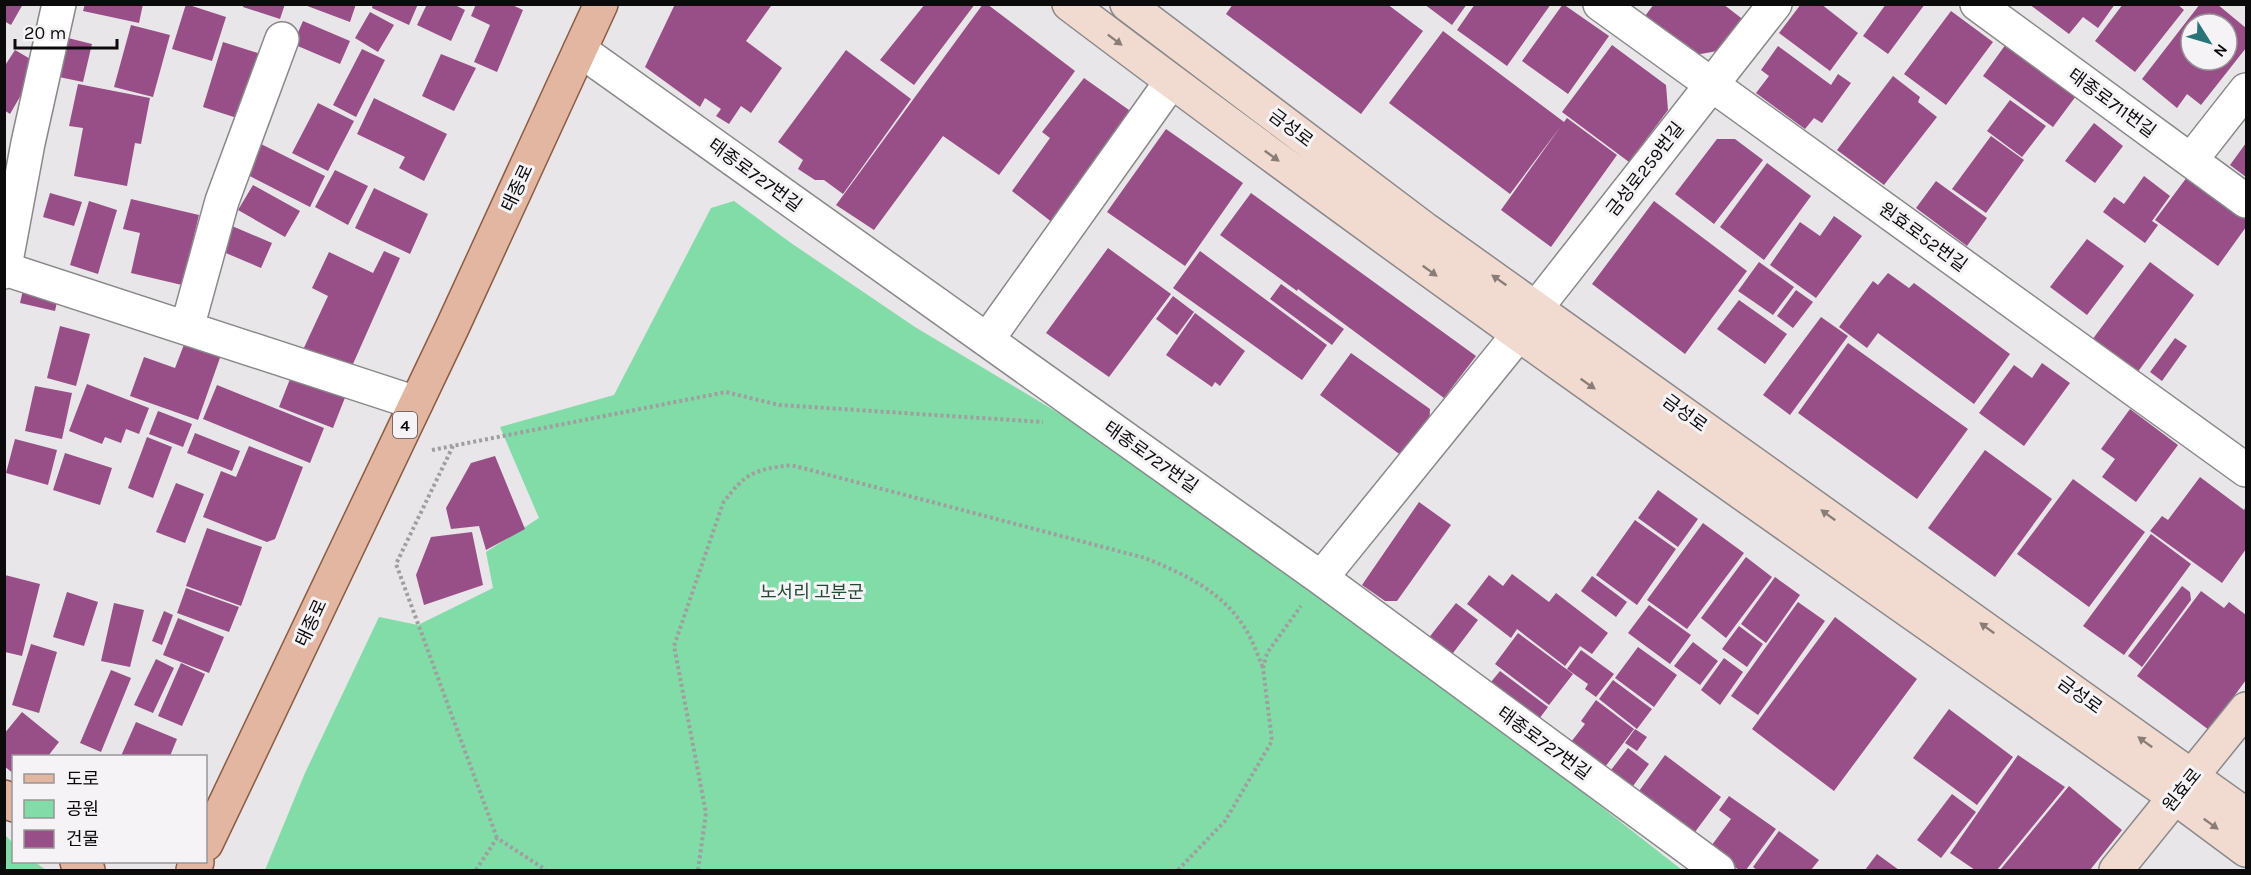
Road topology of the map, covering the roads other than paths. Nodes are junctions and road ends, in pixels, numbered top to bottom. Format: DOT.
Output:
graph roads {
  1 [pos="59,4"];
  2 [pos="602,4"];
  3 [pos="1069,4"];
  4 [pos="1127,4"];
  5 [pos="1600,4"];
  6 [pos="1775,4"];
  7 [pos="1977,4"];
  8 [pos="282,39"];
  9 [pos="580,50"];
  10 [pos="1171,82"];
  11 [pos="1711,84"];
  12 [pos="2247,90"];
  13 [pos="16,136"];
  14 [pos="2191,160"];
  15 [pos="2247,201"];
  16 [pos="5,271"];
  17 [pos="1537,308"];
  18 [pos="187,328"];
  19 [pos="1518,335"];
  20 [pos="987,340"];
  21 [pos="416,403"];
  22 [pos="2247,471"];
  23 [pos="1321,578"];
  24 [pos="2247,710"];
  25 [pos="2184,787"];
  26 [pos="2247,815"];
  27 [pos="207,842"];
  28 [pos="2247,850"];
  29 [pos="1718,870"];
  30 [pos="2116,870"];
  1 -- 13 [label="street"];
  2 -- 9 [label="main road, 태종로 / 4"];
  3 -- 10 [label="street, 금성로, one-way"];
  17 -- 4 [label="street, 금성로, one-way"];
  5 -- 11 [label="street, 원효로52번길"];
  6 -- 11 [label="street, 금성로259번길"];
  7 -- 14 [label="street, 태종로711번길"];
  8 -- 18 [label="street"];
  9 -- 20 [label="street, 태종로727번길"];
  9 -- 21 [label="main road, 태종로 / 4"];
  10 -- 19 [label="street, 금성로, one-way"];
  10 -- 20 [label="street"];
  11 -- 17 [label="street, 금성로259번길"];
  11 -- 22 [label="street, 원효로52번길"];
  12 -- 14 [label="street"];
  13 -- 16 [label="street"];
  14 -- 15 [label="street, 태종로711번길"];
  16 -- 18 [label="street"];
  17 -- 19 [label="street, 금성로259번길"];
  25 -- 17 [label="street, 금성로, one-way"];
  18 -- 21 [label="street"];
  19 -- 23 [label="street"];
  19 -- 25 [label="street, 금성로, one-way"];
  20 -- 23 [label="street, 태종로727번길"];
  21 -- 27 [label="main road, 태종로 / 4"];
  23 -- 29 [label="street, 태종로727번길"];
  24 -- 25 [label="street, 원효로"];
  25 -- 26 [label="street, 금성로"];
  25 -- 28 [label="street, 금성로, one-way"];
  25 -- 30 [label="street, 원효로"];
}
